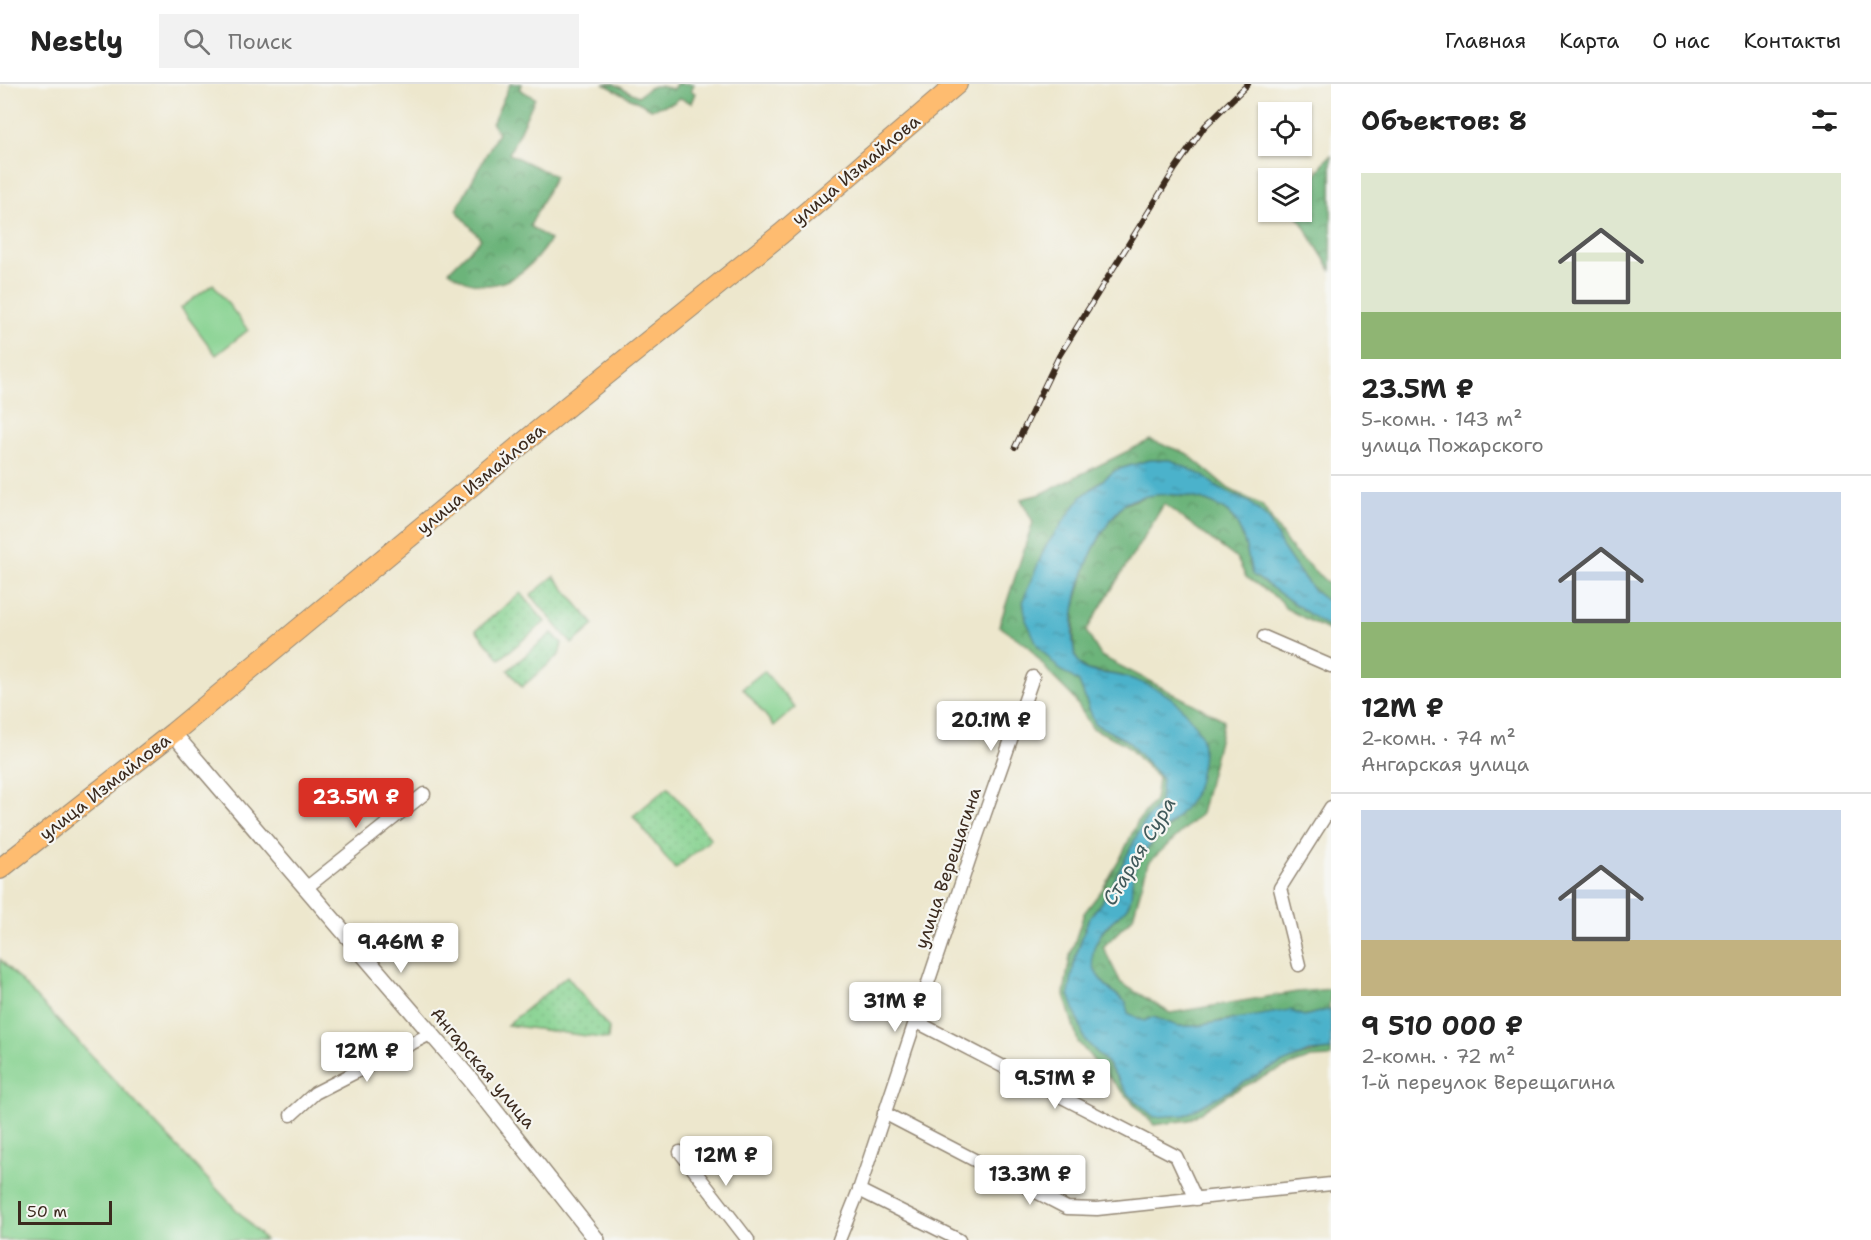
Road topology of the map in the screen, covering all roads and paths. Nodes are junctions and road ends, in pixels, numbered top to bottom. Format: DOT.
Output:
graph roads {
  1 [pos="957,84"];
  2 [pos="1264,637"];
  3 [pos="1331,666"];
  4 [pos="1033,678"];
  5 [pos="174,733"];
  6 [pos="424,794"];
  7 [pos="1331,807"];
  8 [pos="0,869"];
  9 [pos="306,888"];
  10 [pos="1299,964"];
  11 [pos="915,1021"];
  12 [pos="430,1034"];
  13 [pos="884,1113"];
  14 [pos="291,1115"];
  15 [pos="680,1152"];
  16 [pos="1331,1184"];
  17 [pos="859,1190"];
  18 [pos="1196,1198"];
  19 [pos="597,1240"];
  20 [pos="748,1240"];
  21 [pos="839,1240"];
  22 [pos="959,1240"];
  1 -- 5 [label="main road, улица Измайлова"];
  2 -- 3 [label="street"];
  4 -- 11 [label="street, улица Верещагина"];
  5 -- 8 [label="main road, улица Измайлова"];
  5 -- 9 [label="street, Ангарская улица"];
  6 -- 9 [label="street"];
  7 -- 10 [label="street"];
  9 -- 12 [label="street, Ангарская улица"];
  11 -- 13 [label="street, улица Верещагина"];
  11 -- 18 [label="street"];
  12 -- 14 [label="street"];
  12 -- 19 [label="street, Ангарская улица"];
  13 -- 17 [label="street, улица Верещагина"];
  13 -- 18 [label="street"];
  15 -- 20 [label="street"];
  16 -- 18 [label="street"];
  17 -- 21 [label="street, улица Верещагина"];
  17 -- 22 [label="street"];
}
